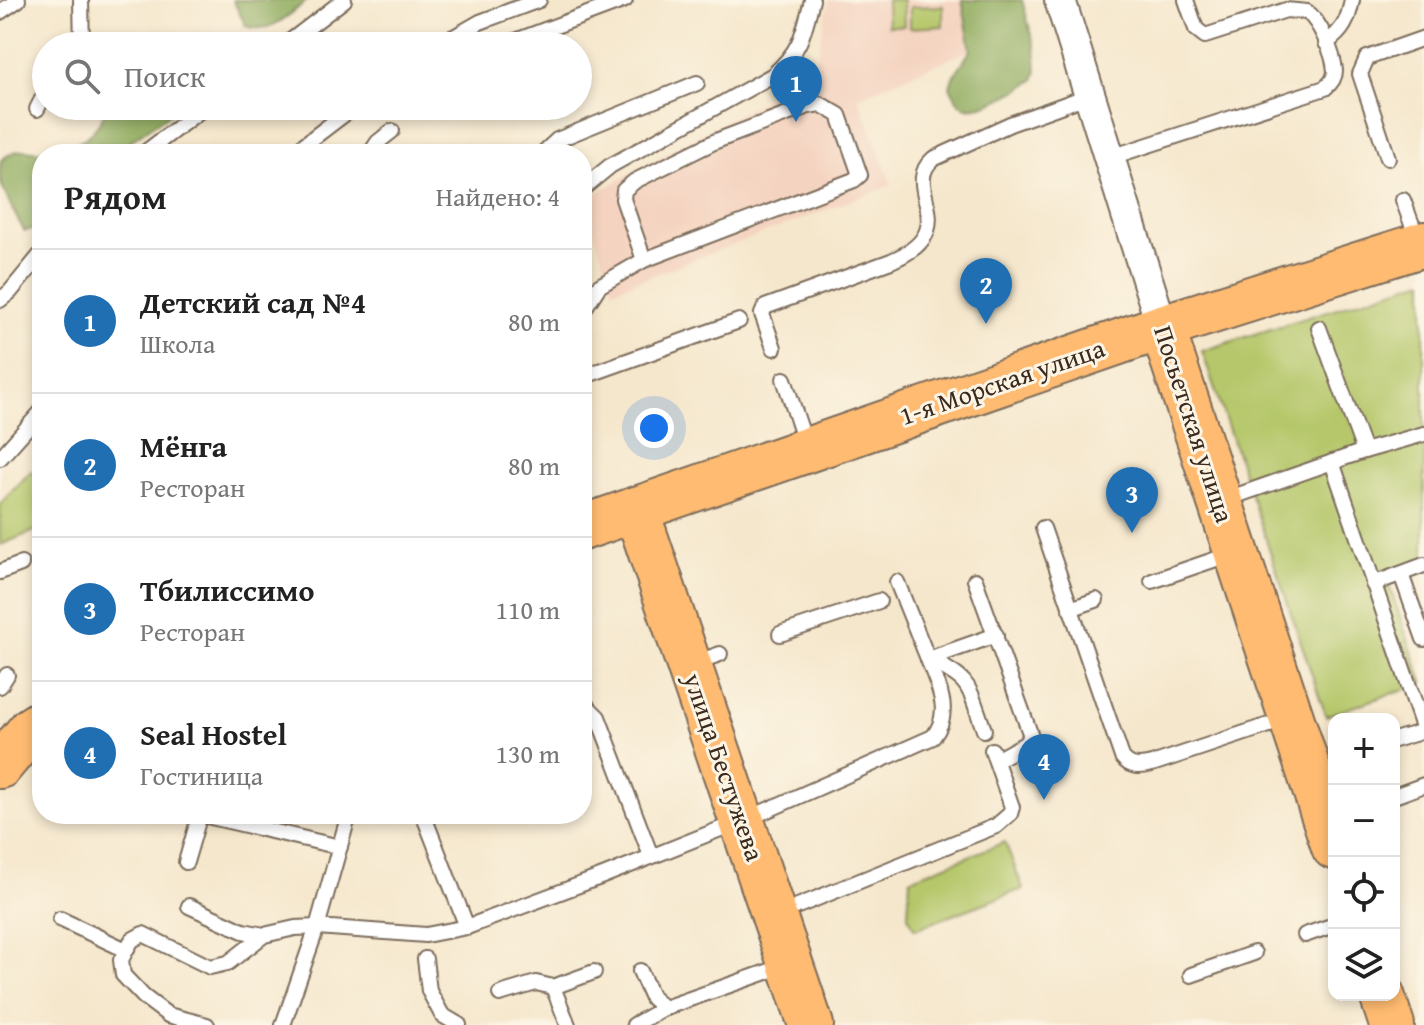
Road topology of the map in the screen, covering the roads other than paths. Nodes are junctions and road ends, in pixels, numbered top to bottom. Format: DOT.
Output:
graph roads {
  1 [pos="18,0"];
  2 [pos="81,0"];
  3 [pos="344,0"];
  4 [pos="539,0"];
  5 [pos="625,0"];
  6 [pos="812,0"];
  7 [pos="1060,0"];
  8 [pos="1186,0"];
  9 [pos="1352,0"];
  10 [pos="0,12"];
  11 [pos="82,32"];
  12 [pos="302,32"];
  13 [pos="462,32"];
  14 [pos="539,32"];
  15 [pos="1424,38"];
  16 [pos="1326,43"];
  17 [pos="697,83"];
  18 [pos="1088,96"];
  19 [pos="188,120"];
  20 [pos="337,120"];
  21 [pos="392,131"];
  22 [pos="156,144"];
  23 [pos="305,144"];
  24 [pos="377,144"];
  25 [pos="553,144"];
  26 [pos="1107,158"];
  27 [pos="1388,158"];
  28 [pos="592,181"];
  29 [pos="1403,200"];
  30 [pos="1422,245"];
  31 [pos="644,260"];
  32 [pos="32,265"];
  33 [pos="592,297"];
  34 [pos="0,300"];
  35 [pos="739,321"];
  36 [pos="1162,327"];
  37 [pos="1319,328"];
  38 [pos="774,348"];
  39 [pos="592,373"];
  40 [pos="784,379"];
  41 [pos="32,422"];
  42 [pos="1424,434"];
  43 [pos="808,450"];
  44 [pos="1364,451"];
  45 [pos="0,458"];
  46 [pos="1332,462"];
  47 [pos="1219,501"];
  48 [pos="636,509"];
  49 [pos="592,524"];
  50 [pos="1043,528"];
  51 [pos="1236,552"];
  52 [pos="21,564"];
  53 [pos="1424,565"];
  54 [pos="0,572"];
  55 [pos="1401,574"];
  56 [pos="975,580"];
  57 [pos="1152,581"];
  58 [pos="897,582"];
  59 [pos="1373,584"];
  60 [pos="1096,600"];
  61 [pos="879,601"];
  62 [pos="1070,609"];
  63 [pos="780,634"];
  64 [pos="996,635"];
  65 [pos="1424,639"];
  66 [pos="928,659"];
  67 [pos="592,711"];
  68 [pos="1291,717"];
  69 [pos="32,728"];
  70 [pos="984,730"];
  71 [pos="1424,730"];
  72 [pos="1400,738"];
  73 [pos="0,766"];
  74 [pos="1424,785"];
  75 [pos="1400,794"];
  76 [pos="742,820"];
  77 [pos="1328,820"];
  78 [pos="196,824"];
  79 [pos="242,824"];
  80 [pos="346,824"];
  81 [pos="427,824"];
  82 [pos="340,847"];
  83 [pos="651,856"];
  84 [pos="186,862"];
  85 [pos="189,906"];
  86 [pos="774,916"];
  87 [pos="60,919"];
  88 [pos="317,927"];
  89 [pos="467,927"];
  90 [pos="1328,927"];
  91 [pos="264,935"];
  92 [pos="1305,935"];
  93 [pos="126,950"];
  94 [pos="1254,953"];
  95 [pos="425,959"];
  96 [pos="790,964"];
  97 [pos="640,971"];
  98 [pos="594,972"];
  99 [pos="1191,975"];
  100 [pos="553,987"];
  101 [pos="500,994"];
  102 [pos="1384,1001"];
  103 [pos="664,1008"];
  104 [pos="207,1025"];
  105 [pos="283,1025"];
  106 [pos="459,1025"];
  107 [pos="568,1025"];
  108 [pos="634,1025"];
  109 [pos="811,1025"];
  110 [pos="1392,1025"];
  1 -- 10 [label="lane"];
  2 -- 11 [label="lane"];
  3 -- 12 [label="lane"];
  4 -- 13 [label="lane"];
  5 -- 14 [label="lane"];
  6 -- 28 [label="lane"];
  7 -- 18 [label="street, Посьетская улица"];
  8 -- 16 [label="lane"];
  9 -- 16 [label="lane"];
  15 -- 27 [label="lane"];
  16 -- 26 [label="lane"];
  17 -- 25 [label="lane"];
  18 -- 26 [label="street, Посьетская улица"];
  18 -- 38 [label="lane"];
  19 -- 22 [label="lane"];
  20 -- 23 [label="lane"];
  21 -- 24 [label="lane"];
  26 -- 36 [label="street, Посьетская улица"];
  29 -- 30 [label="lane"];
  30 -- 36 [label="main road, 1-я Морская улица"];
  31 -- 31 [label="lane"];
  31 -- 33 [label="lane"];
  32 -- 34 [label="lane"];
  35 -- 39 [label="lane"];
  36 -- 43 [label="main road, 1-я Морская улица"];
  36 -- 47 [label="main road, Посьетская улица"];
  37 -- 44 [label="lane"];
  40 -- 43 [label="lane"];
  41 -- 45 [label="lane"];
  42 -- 44 [label="lane"];
  43 -- 48 [label="main road, 1-я Морская улица"];
  44 -- 46 [label="lane"];
  46 -- 47 [label="lane"];
  46 -- 59 [label="lane"];
  47 -- 51 [label="main road, Посьетская улица"];
  48 -- 49 [label="main road, 1-я Морская улица"];
  48 -- 76 [label="main road, улица Бестужева"];
  50 -- 62 [label="lane"];
  51 -- 57 [label="lane"];
  51 -- 68 [label="main road, Посьетская улица"];
  52 -- 54 [label="lane"];
  53 -- 55 [label="lane"];
  55 -- 59 [label="lane"];
  55 -- 65 [label="lane"];
  56 -- 64 [label="lane"];
  58 -- 66 [label="lane"];
  59 -- 71 [label="lane"];
  60 -- 62 [label="lane"];
  61 -- 63 [label="lane"];
  62 -- 68 [label="lane"];
  64 -- 66 [label="lane"];
  64 -- 86 [label="lane"];
  66 -- 70 [label="lane"];
  66 -- 76 [label="lane"];
  67 -- 83 [label="lane"];
  68 -- 77 [label="main road, Посьетская улица"];
  69 -- 73 [label="main road"];
  71 -- 72 [label="lane"];
  74 -- 75 [label="lane"];
  76 -- 83 [label="lane"];
  76 -- 86 [label="main road, улица Бестужева"];
  78 -- 84 [label="lane"];
  79 -- 82 [label="lane"];
  80 -- 82 [label="lane"];
  81 -- 89 [label="lane"];
  82 -- 88 [label="lane"];
  83 -- 89 [label="lane"];
  85 -- 91 [label="lane"];
  86 -- 96 [label="main road, улица Бестужева"];
  87 -- 93 [label="lane"];
  88 -- 89 [label="lane"];
  88 -- 91 [label="lane"];
  88 -- 105 [label="lane"];
  90 -- 92 [label="lane"];
  91 -- 93 [label="lane"];
  93 -- 104 [label="lane"];
  94 -- 99 [label="lane"];
  95 -- 106 [label="lane"];
  96 -- 103 [label="lane"];
  96 -- 109 [label="main road, улица Бестужева"];
  97 -- 103 [label="lane"];
  98 -- 100 [label="lane"];
  100 -- 101 [label="lane"];
  100 -- 107 [label="lane"];
  102 -- 110 [label="main road"];
  103 -- 108 [label="lane"];
}
